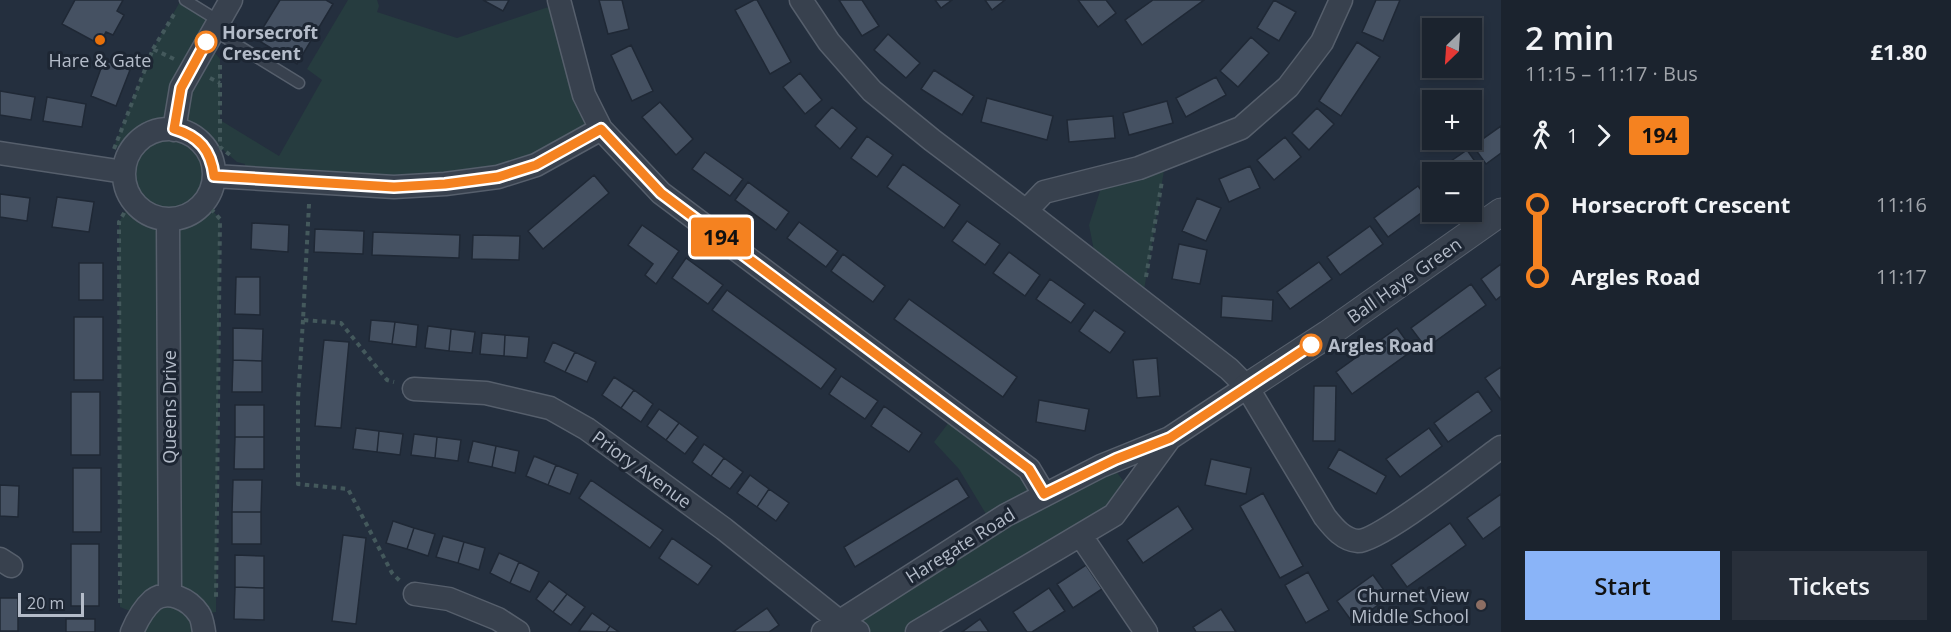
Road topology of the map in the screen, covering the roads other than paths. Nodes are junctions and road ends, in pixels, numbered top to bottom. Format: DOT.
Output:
graph roads {
  1 [pos="231,0"];
  2 [pos="559,0"];
  3 [pos="801,0"];
  4 [pos="1341,0"];
  5 [pos="181,4"];
  6 [pos="221,31"];
  7 [pos="299,83"];
  8 [pos="174,129"];
  9 [pos="601,129"];
  10 [pos="0,153"];
  11 [pos="115,171"];
  12 [pos="214,176"];
  13 [pos="1026,211"];
  14 [pos="1501,212"];
  15 [pos="168,219"];
  16 [pos="1247,387"];
  17 [pos="414,389"];
  18 [pos="1170,438"];
  19 [pos="1501,447"];
  20 [pos="1101,466"];
  21 [pos="1044,494"];
  22 [pos="1126,500"];
  23 [pos="1081,536"];
  24 [pos="170,594"];
  25 [pos="415,594"];
  26 [pos="136,623"];
  27 [pos="202,623"];
  28 [pos="840,628"];
  29 [pos="518,632"];
  30 [pos="917,632"];
  31 [pos="1146,632"];
  1 -- 6 [label="street"];
  2 -- 9 [label="street"];
  3 -- 13 [label="street"];
  4 -- 13 [label="street"];
  5 -- 6 [label="lane"];
  6 -- 7 [label="lane"];
  6 -- 8 [label="street"];
  8 -- 11 [label="street"];
  8 -- 12 [label="street"];
  9 -- 12 [label="street"];
  9 -- 21 [label="street"];
  10 -- 11 [label="street"];
  11 -- 15 [label="street"];
  12 -- 15 [label="street"];
  13 -- 16 [label="street"];
  14 -- 16 [label="street, Ball Haye Green"];
  15 -- 24 [label="street, Queens Drive"];
  16 -- 18 [label="street, Haregate Road"];
  16 -- 19 [label="street"];
  17 -- 28 [label="street, Priory Avenue"];
  18 -- 20 [label="street, Haregate Road"];
  18 -- 22 [label="street, Haregate Road"];
  20 -- 21 [label="street, Haregate Road"];
  20 -- 22 [label="street"];
  21 -- 28 [label="street, Haregate Road"];
  22 -- 23 [label="street, Haregate Road"];
  23 -- 30 [label="street, Haregate Road"];
  23 -- 31 [label="street"];
  24 -- 26 [label="street"];
  24 -- 27 [label="street"];
  25 -- 29 [label="street"];
}
